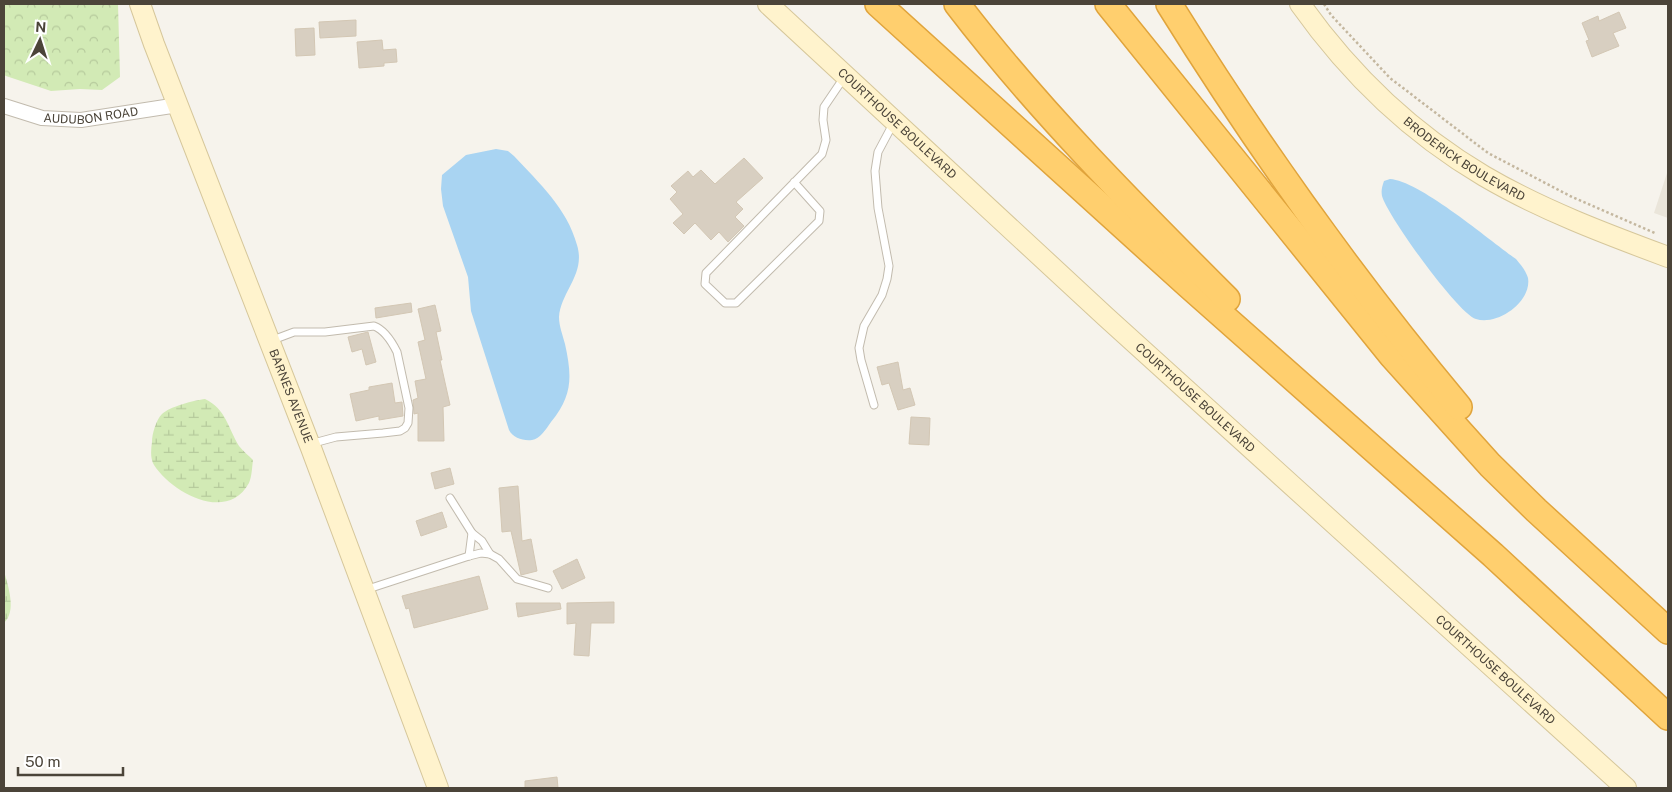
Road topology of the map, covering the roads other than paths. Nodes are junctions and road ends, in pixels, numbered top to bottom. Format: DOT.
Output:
graph roads {
  1 [pos="140,4"];
  2 [pos="768,4"];
  3 [pos="878,4"];
  4 [pos="957,4"];
  5 [pos="1108,4"];
  6 [pos="1169,4"];
  7 [pos="1300,4"];
  8 [pos="845,76"];
  9 [pos="178,105"];
  10 [pos="4,106"];
  11 [pos="894,122"];
  12 [pos="794,182"];
  13 [pos="1668,258"];
  14 [pos="270,341"];
  15 [pos="874,405"];
  16 [pos="310,444"];
  17 [pos="1404,476"];
  18 [pos="450,498"];
  19 [pos="472,533"];
  20 [pos="490,554"];
  21 [pos="468,556"];
  22 [pos="1621,587"];
  23 [pos="548,588"];
  24 [pos="365,590"];
  25 [pos="1668,631"];
  26 [pos="1668,717"];
  27 [pos="438,788"];
  28 [pos="1626,788"];
  1 -- 9 [label="street, BARNES AVENUE"];
  2 -- 8 [label="street, COURTHOUSE BOULEVARD"];
  3 -- 17 [label="highway"];
  4 -- 17 [label="highway"];
  5 -- 22 [label="highway"];
  6 -- 22 [label="highway"];
  7 -- 13 [label="street, BRODERICK BOULEVARD"];
  8 -- 11 [label="street, COURTHOUSE BOULEVARD"];
  8 -- 12 [label="lane"];
  9 -- 10 [label="street, AUDUBON ROAD"];
  9 -- 14 [label="street, BARNES AVENUE"];
  11 -- 15 [label="lane"];
  11 -- 28 [label="street, COURTHOUSE BOULEVARD"];
  12 -- 12 [label="lane"];
  14 -- 16 [label="street, BARNES AVENUE"];
  14 -- 16 [label="lane"];
  16 -- 24 [label="street, BARNES AVENUE"];
  17 -- 26 [label="highway"];
  18 -- 19 [label="lane"];
  19 -- 20 [label="lane"];
  19 -- 21 [label="lane"];
  20 -- 21 [label="lane"];
  20 -- 23 [label="lane"];
  21 -- 24 [label="lane"];
  22 -- 25 [label="highway"];
  24 -- 27 [label="street, BARNES AVENUE"];
}
